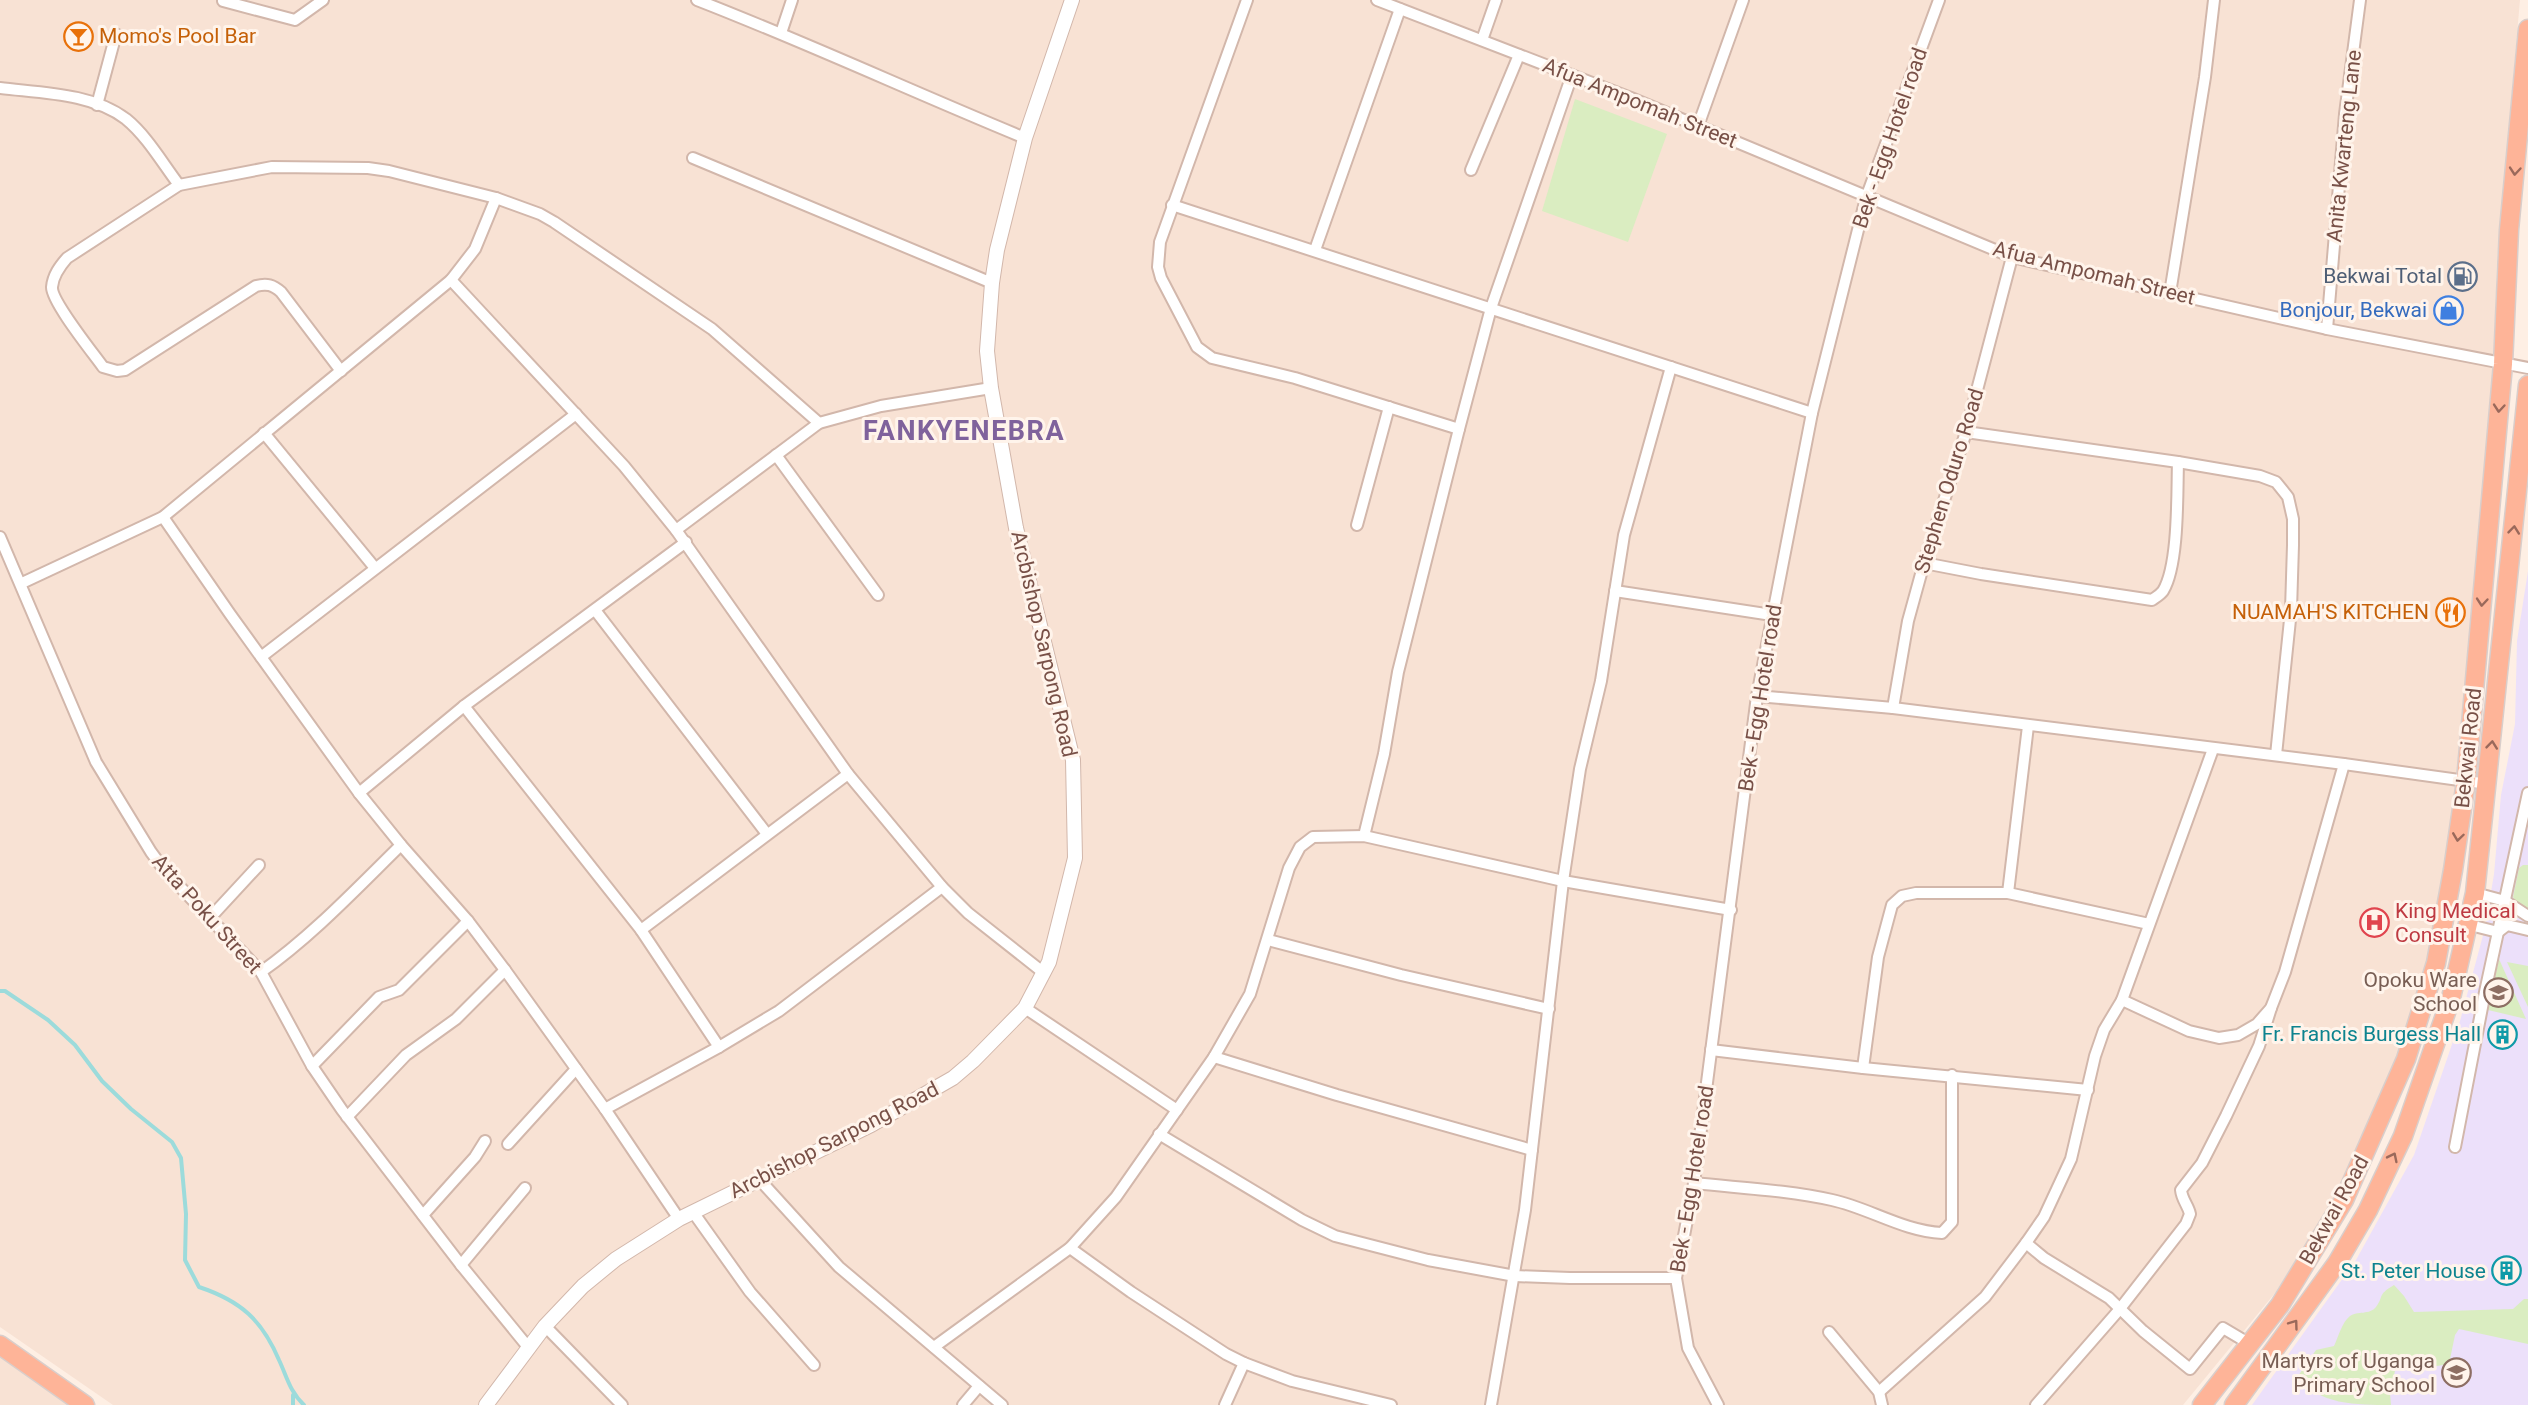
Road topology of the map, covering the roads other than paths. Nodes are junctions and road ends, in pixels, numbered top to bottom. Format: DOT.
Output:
graph roads {
  1 [pos="323,0"];
  2 [pos="697,0"];
  3 [pos="792,0"];
  4 [pos="1072,0"];
  5 [pos="1247,0"];
  6 [pos="1377,0"];
  7 [pos="1496,0"];
  8 [pos="1743,0"];
  9 [pos="1939,0"];
  10 [pos="2214,0"];
  11 [pos="2360,0"];
  12 [pos="223,2"];
  13 [pos="1400,9"];
  14 [pos="2528,29"];
  15 [pos="781,33"];
  16 [pos="116,34"];
  17 [pos="1482,40"];
  18 [pos="1519,55"];
  19 [pos="2526,73"];
  20 [pos="1572,75"];
  21 [pos="0,88"];
  22 [pos="97,105"];
  23 [pos="1698,126"];
  24 [pos="1025,138"];
  25 [pos="693,158"];
  26 [pos="1471,170"];
  27 [pos="179,185"];
  28 [pos="496,198"];
  29 [pos="1866,198"];
  30 [pos="1172,205"];
  31 [pos="1315,250"];
  32 [pos="2012,257"];
  33 [pos="451,280"];
  34 [pos="992,283"];
  35 [pos="2170,293"];
  36 [pos="1491,308"];
  37 [pos="2327,329"];
  38 [pos="2503,364"];
  39 [pos="1671,367"];
  40 [pos="2528,368"];
  41 [pos="341,371"];
  42 [pos="2528,385"];
  43 [pos="991,388"];
  44 [pos="1389,407"];
  45 [pos="576,414"];
  46 [pos="1812,414"];
  47 [pos="819,423"];
  48 [pos="1459,429"];
  49 [pos="1966,432"];
  50 [pos="264,434"];
  51 [pos="776,455"];
  52 [pos="2178,462"];
  53 [pos="2524,462"];
  54 [pos="163,517"];
  55 [pos="1357,525"];
  56 [pos="676,530"];
  57 [pos="0,537"];
  58 [pos="686,542"];
  59 [pos="1924,563"];
  60 [pos="375,568"];
  61 [pos="22,583"];
  62 [pos="1615,591"];
  63 [pos="878,595"];
  64 [pos="595,610"];
  65 [pos="1773,615"];
  66 [pos="261,657"];
  67 [pos="1757,696"];
  68 [pos="464,706"];
  69 [pos="1893,708"];
  70 [pos="2028,726"];
  71 [pos="2213,749"];
  72 [pos="2276,755"];
  73 [pos="2344,764"];
  74 [pos="848,774"];
  75 [pos="2466,781"];
  76 [pos="2488,784"];
  77 [pos="359,793"];
  78 [pos="2528,793"];
  79 [pos="767,834"];
  80 [pos="1364,836"];
  81 [pos="401,845"];
  82 [pos="259,865"];
  83 [pos="1563,881"];
  84 [pos="942,887"];
  85 [pos="2008,893"];
  86 [pos="2475,893"];
  87 [pos="2505,901"];
  88 [pos="1731,910"];
  89 [pos="2528,916"];
  90 [pos="209,919"];
  91 [pos="468,921"];
  92 [pos="2149,924"];
  93 [pos="2470,925"];
  94 [pos="641,930"];
  95 [pos="2528,930"];
  96 [pos="2498,932"];
  97 [pos="1268,940"];
  98 [pos="506,970"];
  99 [pos="261,972"];
  100 [pos="1044,973"];
  101 [pos="2122,1000"];
  102 [pos="1025,1008"];
  103 [pos="2271,1008"];
  104 [pos="1550,1009"];
  105 [pos="719,1047"];
  106 [pos="1712,1050"];
  107 [pos="1214,1057"];
  108 [pos="312,1066"];
  109 [pos="1863,1068"];
  110 [pos="576,1069"];
  111 [pos="1952,1075"];
  112 [pos="2088,1090"];
  113 [pos="605,1109"];
  114 [pos="1177,1110"];
  115 [pos="347,1117"];
  116 [pos="1160,1134"];
  117 [pos="485,1141"];
  118 [pos="508,1144"];
  119 [pos="2455,1147"];
  120 [pos="1532,1150"];
  121 [pos="759,1179"];
  122 [pos="1694,1183"];
  123 [pos="525,1188"];
  124 [pos="693,1212"];
  125 [pos="423,1215"];
  126 [pos="679,1219"];
  127 [pos="2026,1243"];
  128 [pos="1070,1248"];
  129 [pos="461,1265"];
  130 [pos="1515,1276"];
  131 [pos="1676,1278"];
  132 [pos="2119,1310"];
  133 [pos="545,1326"];
  134 [pos="1829,1332"];
  135 [pos="2250,1344"];
  136 [pos="0,1345"];
  137 [pos="528,1347"];
  138 [pos="934,1347"];
  139 [pos="1244,1364"];
  140 [pos="814,1365"];
  141 [pos="979,1386"];
  142 [pos="1879,1392"];
  143 [pos="85,1405"];
  144 [pos="486,1405"];
  145 [pos="622,1405"];
  146 [pos="963,1405"];
  147 [pos="1002,1405"];
  148 [pos="1225,1405"];
  149 [pos="1391,1405"];
  150 [pos="1491,1405"];
  151 [pos="1718,1405"];
  152 [pos="1882,1405"];
  153 [pos="2036,1405"];
  154 [pos="2202,1405"];
  155 [pos="2234,1405"];
  1 -- 12 [label="street"];
  2 -- 15 [label="street"];
  3 -- 15 [label="street"];
  4 -- 24 [label="street, Arcbishop Sarpong Road"];
  5 -- 30 [label="street"];
  6 -- 13 [label="street, Afua Ampomah Street"];
  7 -- 17 [label="street"];
  8 -- 23 [label="street"];
  9 -- 29 [label="street, Bek - Egg Hotel road"];
  10 -- 35 [label="street"];
  11 -- 37 [label="street, Anita Kwarteng Lane"];
  13 -- 17 [label="street, Afua Ampomah Street"];
  13 -- 31 [label="street"];
  14 -- 19 [label="highway, Bekwai Road"];
  15 -- 24 [label="street"];
  16 -- 22 [label="street"];
  17 -- 18 [label="street, Afua Ampomah Street"];
  18 -- 20 [label="street, Afua Ampomah Street"];
  18 -- 26 [label="street"];
  19 -- 38 [label="highway, Bekwai Road, one-way"];
  20 -- 23 [label="street, Afua Ampomah Street"];
  20 -- 36 [label="street"];
  21 -- 22 [label="street"];
  22 -- 27 [label="street"];
  23 -- 29 [label="street, Afua Ampomah Street"];
  24 -- 34 [label="street, Arcbishop Sarpong Road"];
  25 -- 34 [label="street"];
  27 -- 28 [label="street"];
  27 -- 41 [label="street"];
  28 -- 33 [label="street"];
  28 -- 47 [label="street"];
  29 -- 32 [label="street, Afua Ampomah Street"];
  29 -- 46 [label="street, Bek - Egg Hotel road"];
  30 -- 31 [label="street"];
  30 -- 44 [label="street"];
  31 -- 36 [label="street"];
  32 -- 35 [label="street, Afua Ampomah Street"];
  32 -- 49 [label="street, Stephen Oduro Road"];
  33 -- 41 [label="street"];
  33 -- 45 [label="street"];
  34 -- 43 [label="street, Arcbishop Sarpong Road"];
  35 -- 37 [label="street, Afua Ampomah Street"];
  36 -- 39 [label="street"];
  36 -- 48 [label="street"];
  37 -- 38 [label="street, Afua Ampomah Street"];
  38 -- 40 [label="street, Afua Ampomah Street"];
  38 -- 75 [label="highway, Bekwai Road, one-way"];
  39 -- 46 [label="street"];
  39 -- 62 [label="street"];
  41 -- 50 [label="street"];
  42 -- 53 [label="highway, Bekwai Road"];
  43 -- 47 [label="street"];
  43 -- 100 [label="street, Arcbishop Sarpong Road"];
  44 -- 48 [label="street"];
  44 -- 55 [label="street"];
  45 -- 56 [label="street"];
  45 -- 60 [label="street"];
  46 -- 65 [label="street, Bek - Egg Hotel road"];
  47 -- 51 [label="street"];
  48 -- 80 [label="street"];
  49 -- 52 [label="street"];
  49 -- 59 [label="street, Stephen Oduro Road"];
  50 -- 54 [label="street"];
  50 -- 60 [label="street"];
  51 -- 56 [label="street"];
  51 -- 63 [label="street"];
  52 -- 59 [label="street"];
  52 -- 72 [label="street"];
  76 -- 53 [label="highway, Bekwai Road, one-way"];
  54 -- 61 [label="street"];
  54 -- 66 [label="street"];
  56 -- 58 [label="street"];
  57 -- 61 [label="street, Atta Poku Street"];
  58 -- 64 [label="street"];
  58 -- 74 [label="street"];
  59 -- 69 [label="street, Stephen Oduro Road"];
  60 -- 66 [label="street"];
  61 -- 90 [label="street, Atta Poku Street"];
  62 -- 65 [label="street"];
  62 -- 83 [label="street"];
  64 -- 68 [label="street"];
  64 -- 79 [label="street"];
  65 -- 67 [label="street, Bek - Egg Hotel road"];
  66 -- 77 [label="street"];
  67 -- 69 [label="street"];
  67 -- 88 [label="street, Bek - Egg Hotel road"];
  68 -- 77 [label="street"];
  68 -- 94 [label="street"];
  69 -- 70 [label="street"];
  70 -- 71 [label="street"];
  70 -- 85 [label="street"];
  71 -- 72 [label="street"];
  71 -- 92 [label="street"];
  72 -- 73 [label="street"];
  73 -- 75 [label="street"];
  73 -- 103 [label="street"];
  74 -- 79 [label="street"];
  74 -- 84 [label="street"];
  75 -- 76 [label="street"];
  75 -- 135 [label="highway, Bekwai Road, one-way"];
  76 -- 86 [label="highway, Bekwai Road"];
  77 -- 81 [label="street"];
  78 -- 87 [label="street"];
  79 -- 94 [label="street"];
  80 -- 83 [label="street"];
  80 -- 97 [label="street"];
  81 -- 91 [label="street"];
  81 -- 99 [label="street"];
  82 -- 90 [label="street"];
  83 -- 88 [label="street"];
  83 -- 104 [label="street"];
  84 -- 100 [label="street"];
  84 -- 105 [label="street"];
  85 -- 92 [label="street"];
  85 -- 109 [label="street"];
  86 -- 87 [label="street"];
  86 -- 93 [label="highway, Bekwai Road"];
  87 -- 89 [label="street"];
  87 -- 96 [label="street"];
  88 -- 106 [label="street, Bek - Egg Hotel road"];
  90 -- 99 [label="street, Atta Poku Street"];
  91 -- 98 [label="street"];
  91 -- 108 [label="street"];
  92 -- 101 [label="street"];
  93 -- 96 [label="street"];
  155 -- 93 [label="highway, Bekwai Road, one-way"];
  94 -- 105 [label="street"];
  95 -- 96 [label="street"];
  96 -- 119 [label="street"];
  97 -- 104 [label="street"];
  97 -- 107 [label="street"];
  98 -- 110 [label="street"];
  98 -- 115 [label="street"];
  99 -- 108 [label="street, Atta Poku Street"];
  100 -- 102 [label="street, Arcbishop Sarpong Road"];
  101 -- 103 [label="street"];
  101 -- 112 [label="street"];
  102 -- 114 [label="street"];
  102 -- 121 [label="street, Arcbishop Sarpong Road"];
  103 -- 132 [label="street"];
  104 -- 120 [label="street"];
  105 -- 113 [label="street"];
  106 -- 109 [label="street"];
  106 -- 122 [label="street, Bek - Egg Hotel road"];
  107 -- 114 [label="street"];
  107 -- 120 [label="street"];
  108 -- 115 [label="street, Atta Poku Street"];
  109 -- 111 [label="street"];
  110 -- 113 [label="street"];
  110 -- 118 [label="street"];
  111 -- 112 [label="street"];
  111 -- 122 [label="street"];
  112 -- 127 [label="street"];
  113 -- 126 [label="street"];
  114 -- 116 [label="street"];
  115 -- 125 [label="street, Atta Poku Street"];
  116 -- 128 [label="street"];
  116 -- 130 [label="street"];
  117 -- 125 [label="street"];
  120 -- 130 [label="street"];
  121 -- 124 [label="street, Arcbishop Sarpong Road"];
  121 -- 138 [label="street"];
  122 -- 131 [label="street, Bek - Egg Hotel road"];
  123 -- 129 [label="street"];
  124 -- 126 [label="street, Arcbishop Sarpong Road"];
  124 -- 140 [label="street"];
  125 -- 129 [label="street, Atta Poku Street"];
  126 -- 133 [label="street, Arcbishop Sarpong Road"];
  127 -- 132 [label="street"];
  127 -- 142 [label="street"];
  128 -- 138 [label="street"];
  128 -- 139 [label="street"];
  129 -- 137 [label="street, Atta Poku Street"];
  130 -- 131 [label="street"];
  130 -- 150 [label="street"];
  131 -- 151 [label="street, Bek - Egg Hotel road"];
  132 -- 135 [label="street"];
  132 -- 153 [label="street"];
  133 -- 137 [label="street, Arcbishop Sarpong Road"];
  133 -- 145 [label="street"];
  134 -- 142 [label="street"];
  135 -- 154 [label="highway, Bekwai Road"];
  136 -- 143 [label="highway"];
  137 -- 144 [label="street, Arcbishop Sarpong Road"];
  138 -- 141 [label="street"];
  139 -- 148 [label="street"];
  139 -- 149 [label="street"];
  141 -- 146 [label="street"];
  141 -- 147 [label="street"];
  142 -- 152 [label="street"];
}
